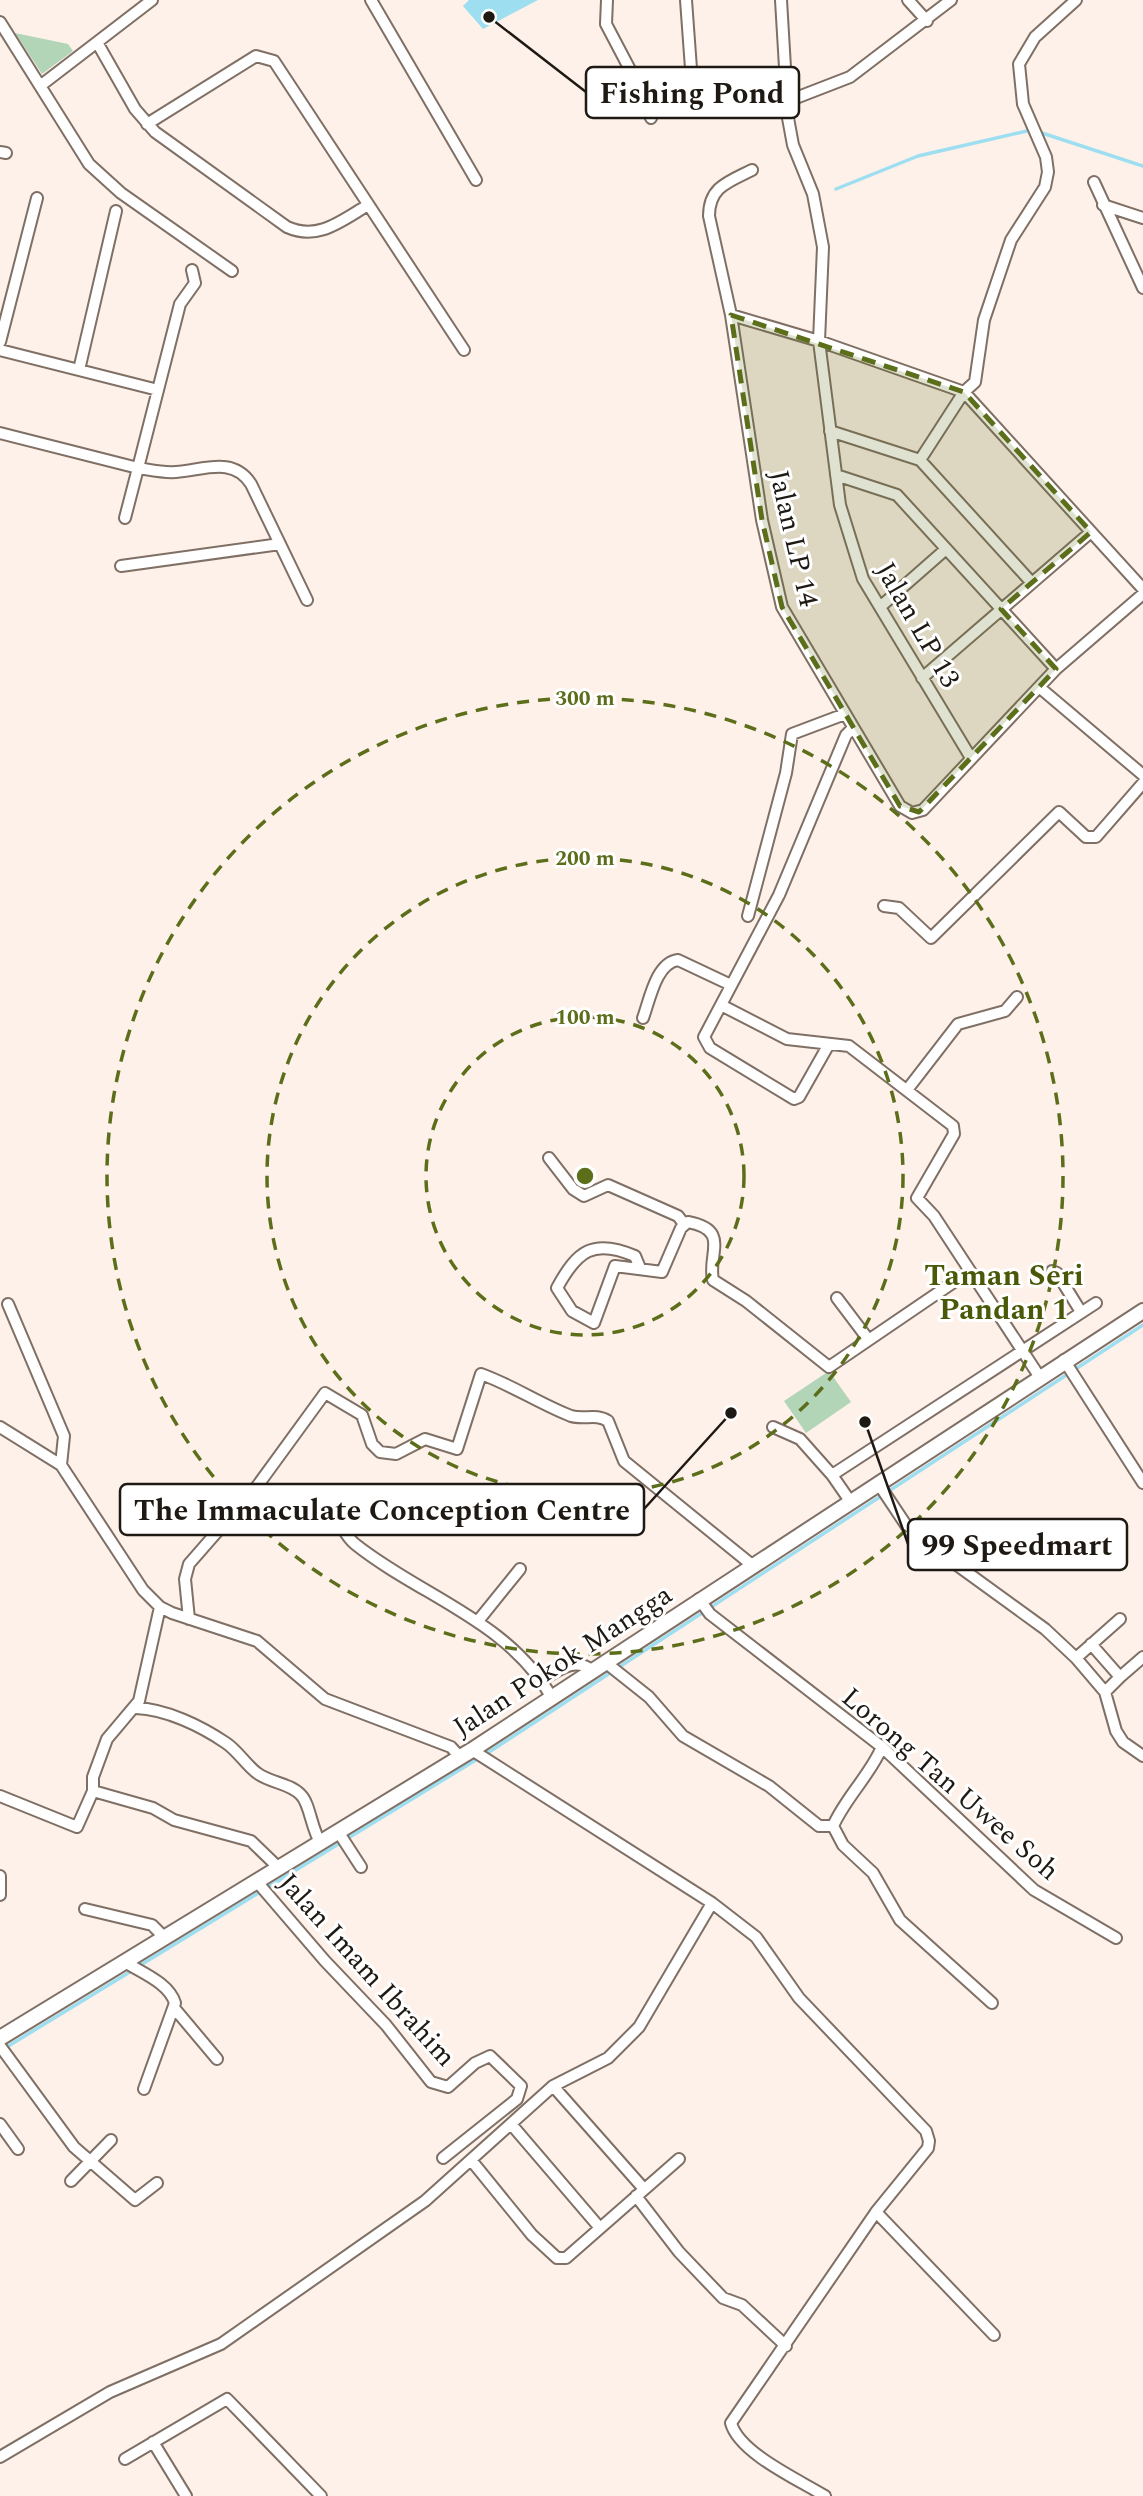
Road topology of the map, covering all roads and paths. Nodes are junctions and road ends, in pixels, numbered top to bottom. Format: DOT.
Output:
graph roads {
  1 [pos="152,0"];
  2 [pos="371,0"];
  3 [pos="607,0"];
  4 [pos="687,0"];
  5 [pos="781,0"];
  6 [pos="908,0"];
  7 [pos="951,0"];
  8 [pos="1072,1"];
  9 [pos="927,21"];
  10 [pos="0,22"];
  11 [pos="98,44"];
  12 [pos="40,86"];
  13 [pos="693,96"];
  14 [pos="788,101"];
  15 [pos="741,105"];
  16 [pos="652,118"];
  17 [pos="147,124"];
  18 [pos="752,170"];
  19 [pos="476,180"];
  20 [pos="1094,182"];
  21 [pos="37,198"];
  22 [pos="368,205"];
  23 [pos="1102,205"];
  24 [pos="116,211"];
  25 [pos="1143,218"];
  26 [pos="192,270"];
  27 [pos="232,271"];
  28 [pos="1143,288"];
  29 [pos="731,315"];
  30 [pos="818,341"];
  31 [pos="0,342"];
  32 [pos="0,350"];
  33 [pos="464,350"];
  34 [pos="79,370"];
  35 [pos="158,390"];
  36 [pos="964,392"];
  37 [pos="830,431"];
  38 [pos="0,433"];
  39 [pos="920,460"];
  40 [pos="138,468"];
  41 [pos="836,475"];
  42 [pos="125,518"];
  43 [pos="1091,532"];
  44 [pos="280,544"];
  45 [pos="946,549"];
  46 [pos="121,566"];
  47 [pos="1032,583"];
  48 [pos="1143,592"];
  49 [pos="307,600"];
  50 [pos="880,607"];
  51 [pos="1001,609"];
  52 [pos="1056,669"];
  53 [pos="922,678"];
  54 [pos="1039,687"];
  55 [pos="845,714"];
  56 [pos="853,728"];
  57 [pos="971,758"];
  58 [pos="1143,775"];
  59 [pos="1143,783"];
  60 [pos="884,906"];
  61 [pos="748,916"];
  62 [pos="731,985"];
  63 [pos="1017,997"];
  64 [pos="721,1006"];
  65 [pos="643,1018"];
  66 [pos="829,1044"];
  67 [pos="907,1090"];
  68 [pos="549,1158"];
  69 [pos="684,1224"];
  70 [pos="640,1268"];
  71 [pos="970,1271"];
  72 [pos="1052,1271"];
  73 [pos="837,1298"];
  74 [pos="1096,1303"];
  75 [pos="8,1304"];
  76 [pos="1143,1311"];
  77 [pos="1080,1312"];
  78 [pos="868,1339"];
  79 [pos="1022,1349"];
  80 [pos="1068,1367"];
  81 [pos="1039,1376"];
  82 [pos="0,1427"];
  83 [pos="773,1427"];
  84 [pos="61,1465"];
  85 [pos="832,1475"];
  86 [pos="1143,1483"];
  87 [pos="258,1485"];
  88 [pos="879,1486"];
  89 [pos="849,1501"];
  90 [pos="752,1565"];
  91 [pos="520,1569"];
  92 [pos="704,1606"];
  93 [pos="160,1607"];
  94 [pos="189,1619"];
  95 [pos="1120,1619"];
  96 [pos="478,1621"];
  97 [pos="1091,1644"];
  98 [pos="1143,1657"];
  99 [pos="1076,1658"];
  100 [pos="611,1667"];
  101 [pos="593,1671"];
  102 [pos="1120,1677"];
  103 [pos="542,1680"];
  104 [pos="1105,1692"];
  105 [pos="552,1698"];
  106 [pos="136,1708"];
  107 [pos="882,1747"];
  108 [pos="470,1753"];
  109 [pos="1143,1756"];
  110 [pos="93,1791"];
  111 [pos="0,1796"];
  112 [pos="834,1826"];
  113 [pos="342,1838"];
  114 [pos="321,1844"];
  115 [pos="360,1867"];
  116 [pos="280,1869"];
  117 [pos="0,1876"];
  118 [pos="262,1888"];
  119 [pos="0,1895"];
  120 [pos="712,1903"];
  121 [pos="85,1909"];
  122 [pos="165,1938"];
  123 [pos="1116,1938"];
  124 [pos="127,1963"];
  125 [pos="992,2003"];
  126 [pos="174,2009"];
  127 [pos="0,2038"];
  128 [pos="0,2046"];
  129 [pos="217,2059"];
  130 [pos="553,2086"];
  131 [pos="144,2089"];
  132 [pos="0,2124"];
  133 [pos="511,2124"];
  134 [pos="111,2140"];
  135 [pos="18,2148"];
  136 [pos="443,2158"];
  137 [pos="679,2159"];
  138 [pos="92,2160"];
  139 [pos="471,2160"];
  140 [pos="71,2181"];
  141 [pos="157,2183"];
  142 [pos="640,2192"];
  143 [pos="876,2212"];
  144 [pos="600,2228"];
  145 [pos="994,2335"];
  146 [pos="786,2346"];
  147 [pos="153,2442"];
  148 [pos="0,2457"];
  149 [pos="125,2459"];
  150 [pos="186,2496"];
  151 [pos="321,2496"];
  152 [pos="825,2496"];
  1 -- 11 [label="street"];
  2 -- 19 [label="street"];
  3 -- 16 [label="street"];
  4 -- 13 [label="street"];
  5 -- 14 [label="street, Jalan LP 13"];
  6 -- 9 [label="street"];
  7 -- 9 [label="street"];
  8 -- 36 [label="street"];
  9 -- 14 [label="street"];
  10 -- 12 [label="street"];
  11 -- 12 [label="street"];
  11 -- 17 [label="street"];
  12 -- 27 [label="street"];
  14 -- 15 [label="street"];
  14 -- 30 [label="street, Jalan LP 13"];
  17 -- 22 [label="street"];
  17 -- 22 [label="street"];
  18 -- 29 [label="street, Jalan LP 14"];
  20 -- 23 [label="street"];
  21 -- 31 [label="street"];
  22 -- 33 [label="street"];
  23 -- 25 [label="street"];
  23 -- 28 [label="street"];
  24 -- 34 [label="street"];
  26 -- 35 [label="street"];
  29 -- 30 [label="street"];
  29 -- 55 [label="street, Jalan LP 14"];
  30 -- 36 [label="street"];
  30 -- 37 [label="street, Jalan LP 13"];
  32 -- 34 [label="street"];
  34 -- 35 [label="street"];
  35 -- 40 [label="street"];
  36 -- 39 [label="street"];
  36 -- 43 [label="street"];
  37 -- 39 [label="street"];
  37 -- 41 [label="street, Jalan LP 13"];
  38 -- 40 [label="street"];
  39 -- 47 [label="street"];
  40 -- 42 [label="street"];
  40 -- 44 [label="street"];
  41 -- 45 [label="street"];
  41 -- 50 [label="street, Jalan LP 13"];
  43 -- 47 [label="street"];
  43 -- 48 [label="street"];
  44 -- 46 [label="street"];
  44 -- 49 [label="street"];
  45 -- 50 [label="street"];
  45 -- 51 [label="street"];
  47 -- 51 [label="street"];
  48 -- 52 [label="street"];
  50 -- 53 [label="street, Jalan LP 13"];
  51 -- 52 [label="street"];
  51 -- 53 [label="street"];
  52 -- 54 [label="street"];
  53 -- 57 [label="street, Jalan LP 13"];
  54 -- 57 [label="street"];
  54 -- 58 [label="street"];
  55 -- 56 [label="street, Jalan LP 14"];
  55 -- 61 [label="street"];
  56 -- 57 [label="street, Jalan LP 14"];
  56 -- 62 [label="street"];
  59 -- 60 [label="street"];
  62 -- 64 [label="street"];
  62 -- 65 [label="street"];
  63 -- 67 [label="street"];
  64 -- 66 [label="street"];
  64 -- 66 [label="street"];
  66 -- 67 [label="street"];
  67 -- 71 [label="street"];
  68 -- 69 [label="street"];
  69 -- 70 [label="street"];
  69 -- 78 [label="street"];
  70 -- 70 [label="street"];
  71 -- 78 [label="street"];
  71 -- 79 [label="street"];
  72 -- 77 [label="street"];
  73 -- 78 [label="street"];
  74 -- 77 [label="street"];
  75 -- 84 [label="street"];
  76 -- 80 [label="main road, Jalan Pokok Mangga"];
  77 -- 79 [label="street"];
  79 -- 81 [label="street"];
  79 -- 85 [label="street"];
  80 -- 81 [label="main road, Jalan Pokok Mangga"];
  80 -- 86 [label="street"];
  81 -- 88 [label="main road, Jalan Pokok Mangga"];
  82 -- 84 [label="street"];
  83 -- 85 [label="street"];
  84 -- 93 [label="street"];
  85 -- 89 [label="street"];
  87 -- 90 [label="street"];
  87 -- 94 [label="street"];
  87 -- 96 [label="street"];
  88 -- 89 [label="main road, Jalan Pokok Mangga"];
  88 -- 99 [label="street"];
  89 -- 90 [label="main road, Jalan Pokok Mangga"];
  90 -- 92 [label="main road, Jalan Pokok Mangga"];
  91 -- 96 [label="street"];
  92 -- 100 [label="main road, Jalan Pokok Mangga"];
  92 -- 107 [label="street, Lorong Tan Uwee Soh"];
  93 -- 94 [label="street"];
  93 -- 106 [label="street"];
  94 -- 108 [label="street"];
  95 -- 97 [label="street"];
  96 -- 103 [label="street"];
  97 -- 99 [label="street"];
  97 -- 102 [label="street"];
  98 -- 102 [label="street"];
  99 -- 104 [label="street"];
  100 -- 101 [label="main road, Jalan Pokok Mangga"];
  100 -- 112 [label="street"];
  101 -- 103 [label="street"];
  101 -- 105 [label="main road, Jalan Pokok Mangga"];
  102 -- 104 [label="street"];
  103 -- 105 [label="street"];
  104 -- 109 [label="street"];
  105 -- 108 [label="main road, Jalan Pokok Mangga"];
  106 -- 110 [label="street"];
  106 -- 114 [label="street"];
  107 -- 112 [label="street"];
  107 -- 123 [label="street, Lorong Tan Uwee Soh"];
  108 -- 113 [label="main road, Jalan Pokok Mangga"];
  108 -- 120 [label="street"];
  110 -- 111 [label="street"];
  110 -- 116 [label="street"];
  112 -- 125 [label="street"];
  113 -- 114 [label="main road, Jalan Pokok Mangga"];
  113 -- 115 [label="street"];
  114 -- 116 [label="main road, Jalan Pokok Mangga"];
  116 -- 118 [label="main road, Jalan Pokok Mangga"];
  117 -- 119 [label="street"];
  118 -- 122 [label="main road, Jalan Pokok Mangga"];
  118 -- 136 [label="street, Jalan Imam Ibrahim"];
  120 -- 130 [label="street"];
  120 -- 143 [label="street"];
  121 -- 122 [label="street"];
  122 -- 124 [label="main road, Jalan Pokok Mangga"];
  124 -- 126 [label="street"];
  124 -- 127 [label="main road, Jalan Pokok Mangga"];
  126 -- 129 [label="street"];
  126 -- 131 [label="street"];
  128 -- 138 [label="street"];
  130 -- 133 [label="street"];
  130 -- 142 [label="street"];
  132 -- 135 [label="street"];
  133 -- 139 [label="street"];
  133 -- 144 [label="street"];
  134 -- 138 [label="street"];
  137 -- 142 [label="street"];
  138 -- 140 [label="street"];
  138 -- 141 [label="street"];
  139 -- 144 [label="street"];
  139 -- 148 [label="street"];
  142 -- 144 [label="street"];
  142 -- 146 [label="street"];
  143 -- 145 [label="street"];
  143 -- 146 [label="street"];
  146 -- 152 [label="street"];
  147 -- 149 [label="street"];
  147 -- 150 [label="street"];
  147 -- 151 [label="street"];
}
